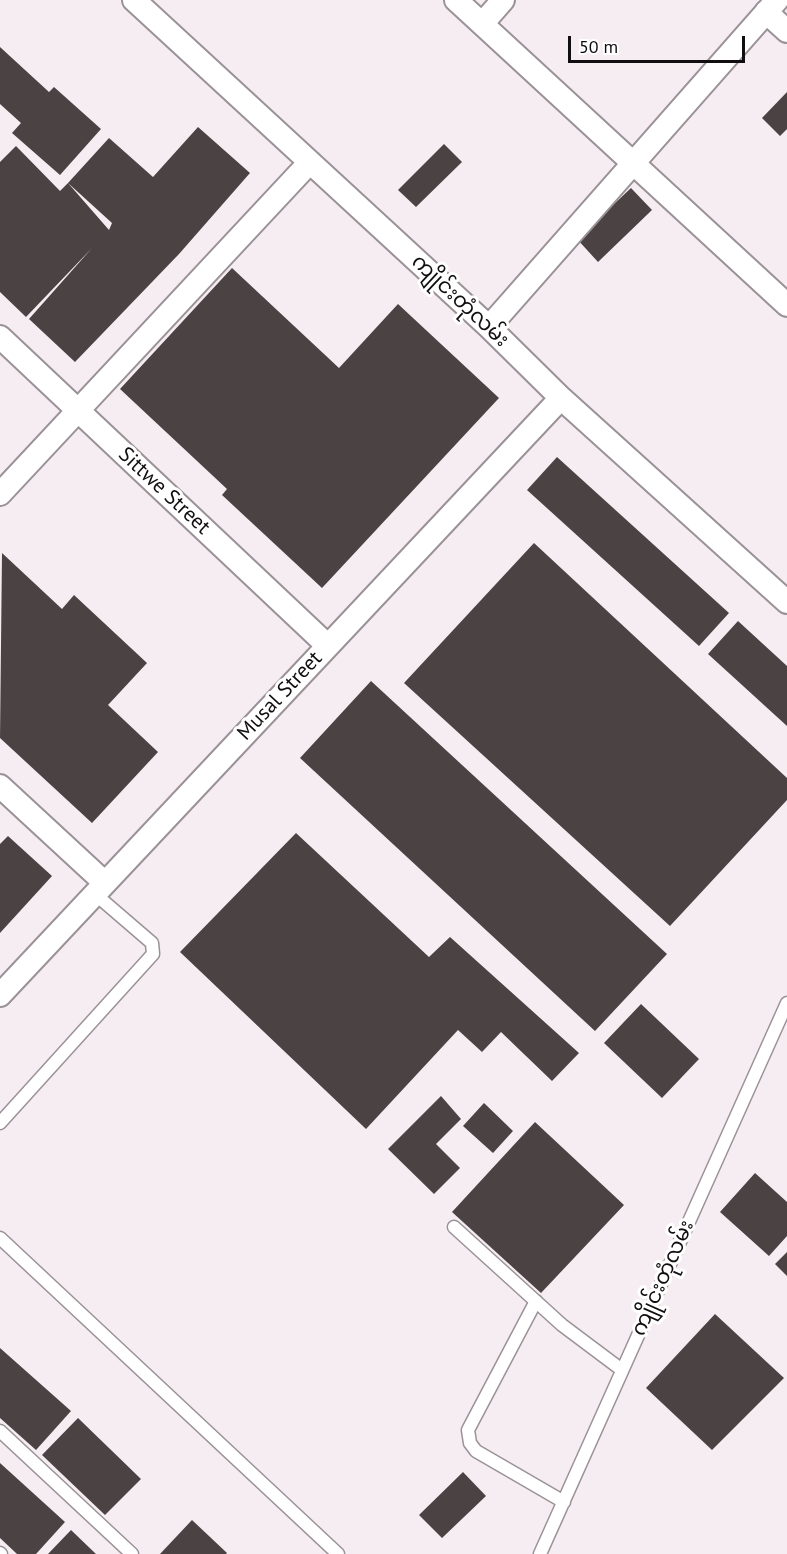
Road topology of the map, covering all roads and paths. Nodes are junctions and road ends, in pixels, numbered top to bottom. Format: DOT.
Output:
graph roads {
  1 [pos="134,0"];
  2 [pos="456,0"];
  3 [pos="503,0"];
  4 [pos="772,6"];
  5 [pos="482,24"];
  6 [pos="787,31"];
  7 [pos="310,162"];
  8 [pos="633,164"];
  9 [pos="787,304"];
  10 [pos="489,327"];
  11 [pos="0,337"];
  12 [pos="561,398"];
  13 [pos="78,410"];
  14 [pos="0,494"];
  15 [pos="787,602"];
  16 [pos="328,646"];
  17 [pos="0,786"];
  18 [pos="100,888"];
  19 [pos="0,995"];
  20 [pos="787,1003"];
  21 [pos="0,1124"];
  22 [pos="454,1227"];
  23 [pos="0,1238"];
  24 [pos="536,1301"];
  25 [pos="622,1370"];
  26 [pos="0,1431"];
  27 [pos="564,1502"];
  28 [pos="132,1554"];
  29 [pos="338,1554"];
  30 [pos="540,1554"];
  1 -- 7 [label="street, ကျိုင်းတုံလမ်း"];
  2 -- 5 [label="street"];
  3 -- 5 [label="street"];
  4 -- 6 [label="street"];
  4 -- 8 [label="street"];
  5 -- 8 [label="street"];
  7 -- 10 [label="street, ကျိုင်းတုံလမ်း"];
  7 -- 13 [label="street"];
  8 -- 9 [label="street"];
  8 -- 10 [label="street"];
  10 -- 12 [label="street, ကျိုင်းတုံလမ်း"];
  11 -- 13 [label="street, Sittwe Street"];
  12 -- 15 [label="street, ကျိုင်းတုံလမ်း"];
  12 -- 16 [label="street, Musal Street"];
  13 -- 14 [label="street"];
  13 -- 16 [label="street, Sittwe Street"];
  16 -- 18 [label="street, Musal Street"];
  17 -- 18 [label="street"];
  18 -- 19 [label="street, Musal Street"];
  18 -- 21 [label="lane"];
  20 -- 25 [label="lane, ကျိုင်းတုံလမ်း"];
  22 -- 24 [label="lane"];
  23 -- 29 [label="lane"];
  24 -- 25 [label="lane"];
  24 -- 27 [label="lane"];
  25 -- 27 [label="lane, ကျိုင်းတုံလမ်း"];
  26 -- 28 [label="lane"];
  27 -- 30 [label="lane, ကျိုင်းတုံလမ်း"];
}
